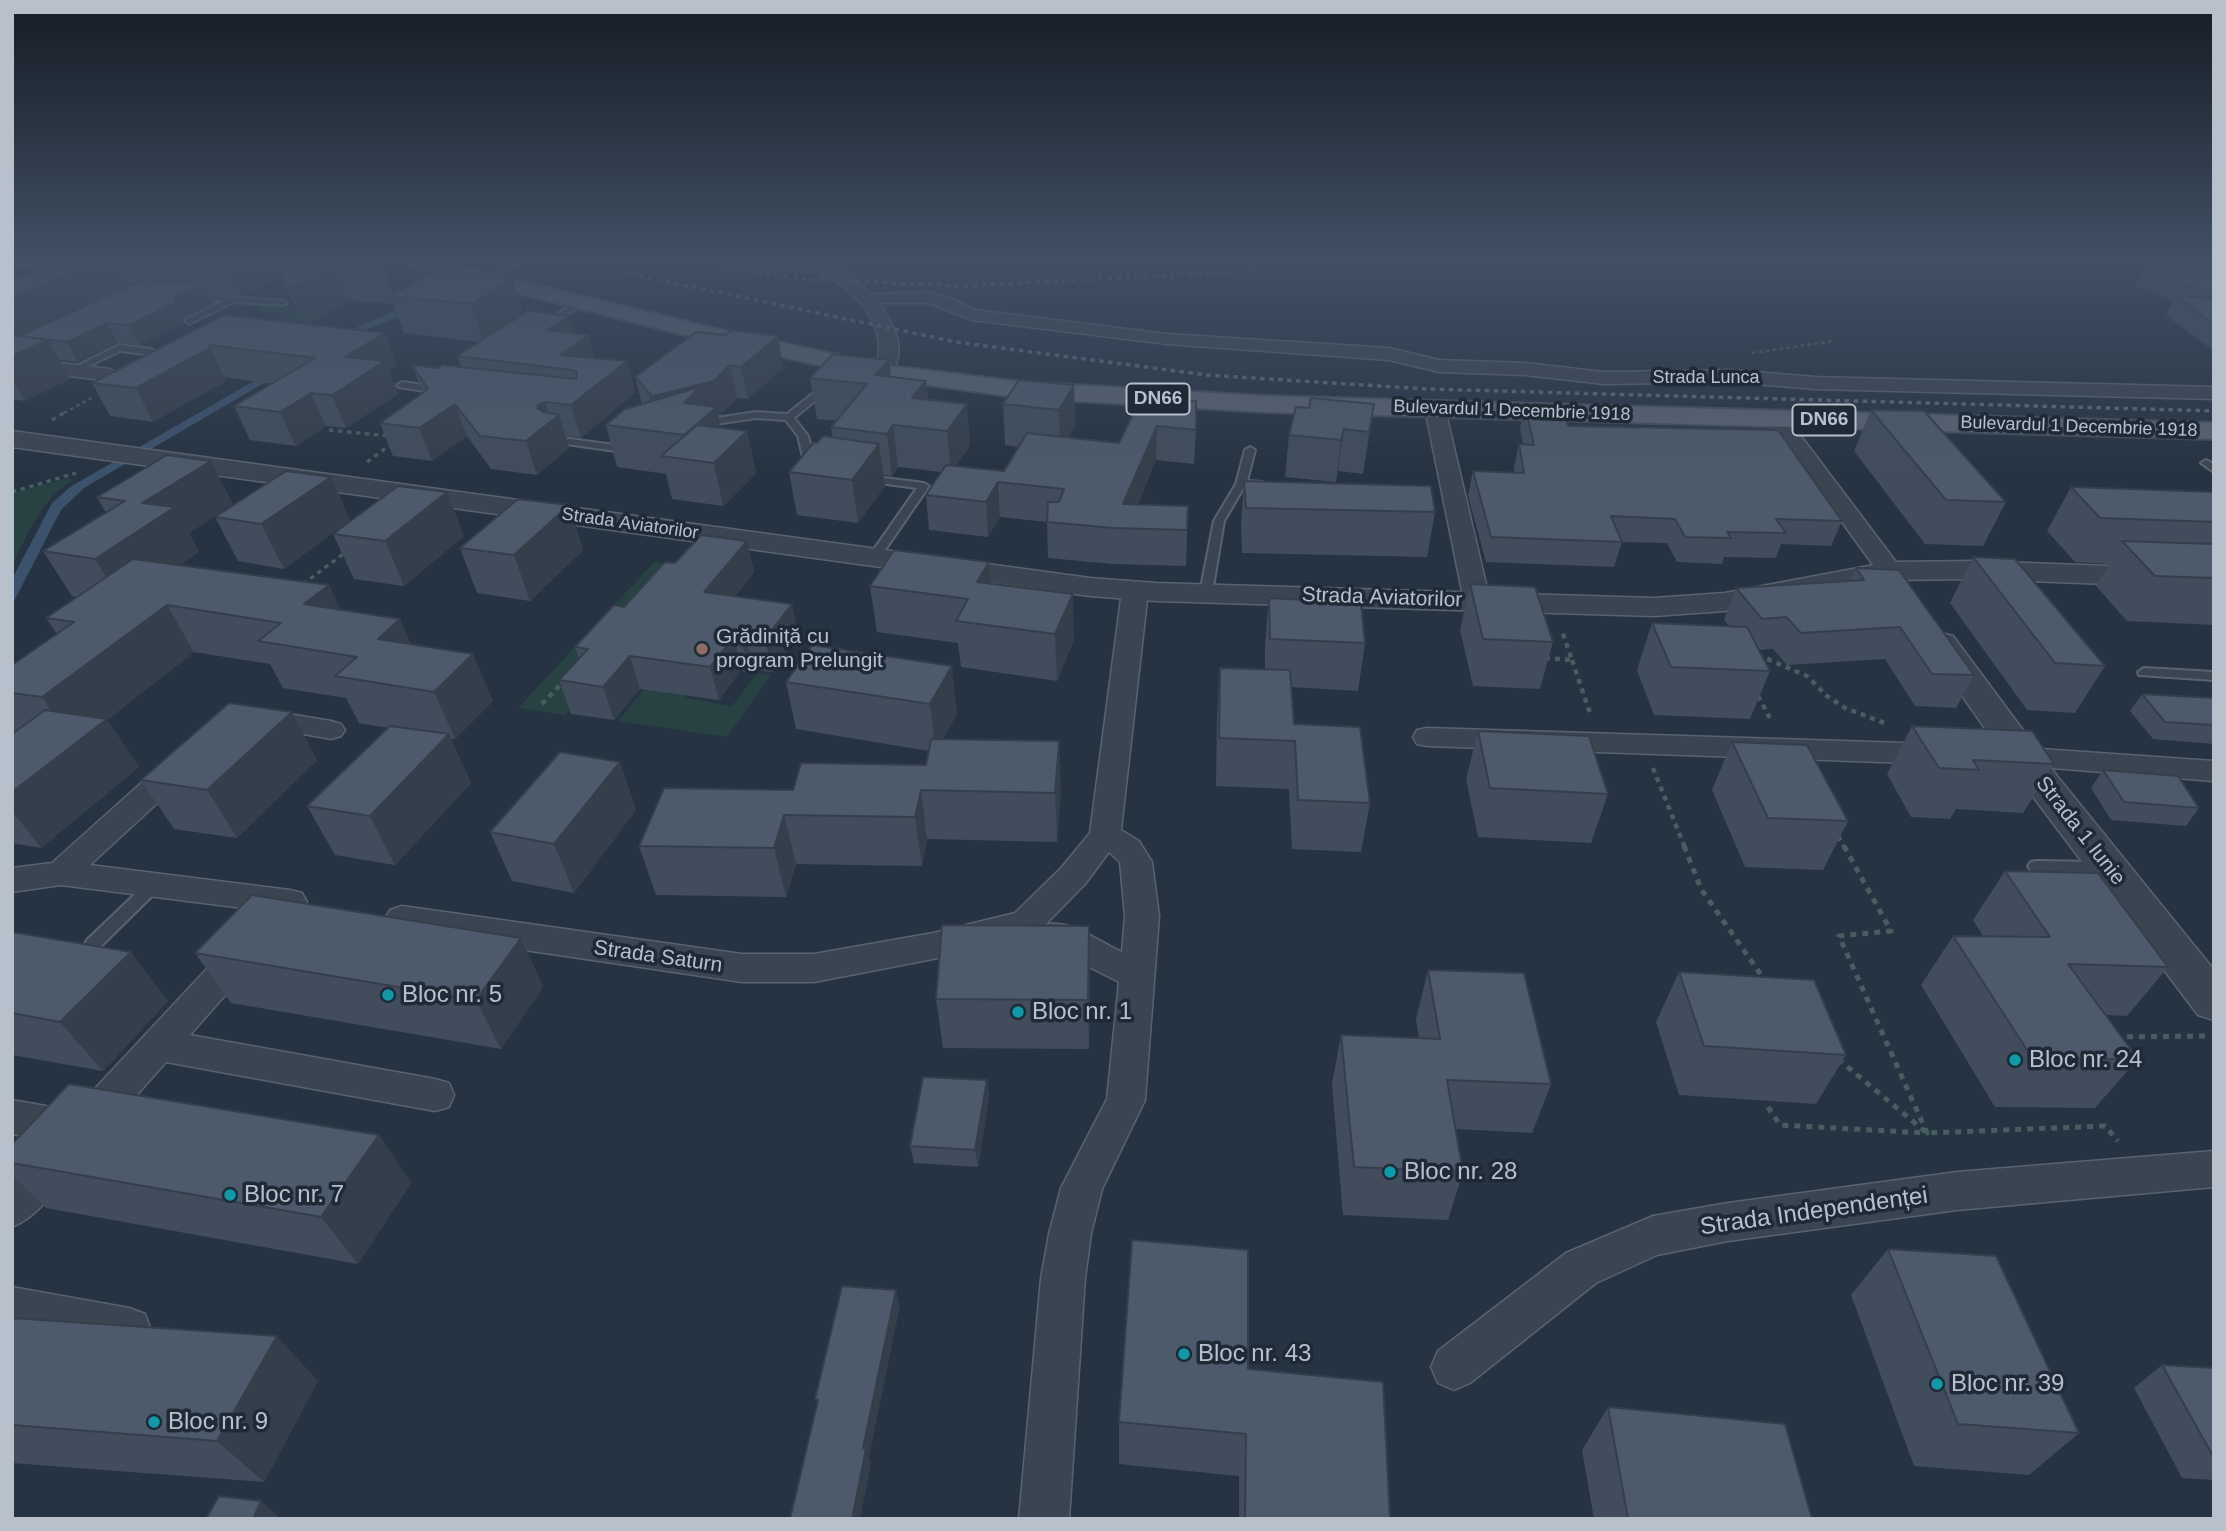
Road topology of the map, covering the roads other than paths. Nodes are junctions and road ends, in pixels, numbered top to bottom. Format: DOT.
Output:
graph roads {
  1 [pos="536,330"];
  2 [pos="693,330"];
  3 [pos="885,330"];
  4 [pos="1098,330"];
  5 [pos="532,333"];
  6 [pos="150,352"];
  7 [pos="16,356"];
  8 [pos="74,370"];
  9 [pos="883,372"];
  10 [pos="110,375"];
  11 [pos="832,383"];
  12 [pos="402,385"];
  13 [pos="452,391"];
  14 [pos="2214,393"];
  15 [pos="1435,409"];
  16 [pos="789,417"];
  17 [pos="1778,419"];
  18 [pos="688,427"];
  19 [pos="2214,431"];
  20 [pos="12,439"];
  21 [pos="555,440"];
  22 [pos="639,442"];
  23 [pos="1250,450"];
  24 [pos="825,473"];
  25 [pos="859,478"];
  26 [pos="1241,484"];
  27 [pos="1282,486"];
  28 [pos="874,558"];
  29 [pos="1890,571"];
  30 [pos="2214,579"];
  31 [pos="1135,591"];
  32 [pos="1206,593"];
  33 [pos="1477,601"];
  34 [pos="2144,672"];
  35 [pos="2214,676"];
  36 [pos="228,723"];
  37 [pos="331,730"];
  38 [pos="1427,737"];
  39 [pos="200,748"];
  40 [pos="2023,758"];
  41 [pos="2214,771"];
  42 [pos="1105,835"];
  43 [pos="2108,867"];
  44 [pos="61,873"];
  45 [pos="2045,878"];
  46 [pos="12,880"];
  47 [pos="155,884"];
  48 [pos="369,914"];
  49 [pos="1026,923"];
  50 [pos="93,944"];
  51 [pos="1137,975"];
  52 [pos="2214,1002"];
  53 [pos="158,1045"];
  54 [pos="435,1095"];
  55 [pos="12,1116"];
  56 [pos="82,1129"];
  57 [pos="2214,1169"];
  58 [pos="12,1208"];
  59 [pos="12,1309"];
  60 [pos="137,1332"];
  61 [pos="1454,1367"];
  62 [pos="1044,1519"];
  1 -- 5 [label="lane"];
  2 -- 9 [label="main road, Bulevardul 1 Decembrie 1918 / DN66"];
  3 -- 9 [label="street"];
  4 -- 14 [label="street, Strada Lunca"];
  6 -- 8 [label="lane"];
  7 -- 8 [label="street"];
  8 -- 10 [label="street"];
  9 -- 15 [label="main road, Bulevardul 1 Decembrie 1918 / DN66"];
  11 -- 16 [label="lane"];
  12 -- 13 [label="lane"];
  15 -- 17 [label="main road, Bulevardul 1 Decembrie 1918 / DN66"];
  15 -- 33 [label="street"];
  16 -- 18 [label="lane"];
  16 -- 24 [label="lane"];
  17 -- 19 [label="main road, Bulevardul 1 Decembrie 1918 / DN66"];
  17 -- 29 [label="street, Strada 1 Iunie"];
  20 -- 28 [label="street, Strada Aviatorilor"];
  21 -- 22 [label="lane"];
  23 -- 26 [label="lane"];
  25 -- 28 [label="lane"];
  26 -- 27 [label="lane"];
  26 -- 32 [label="lane"];
  28 -- 31 [label="street, Strada Aviatorilor"];
  29 -- 30 [label="street, Strada Aviatorilor"];
  29 -- 33 [label="street, Strada Aviatorilor"];
  29 -- 40 [label="street, Strada 1 Iunie"];
  31 -- 32 [label="street, Strada Aviatorilor"];
  31 -- 42 [label="street"];
  32 -- 33 [label="street, Strada Aviatorilor"];
  34 -- 35 [label="lane"];
  36 -- 37 [label="street"];
  38 -- 40 [label="street"];
  39 -- 44 [label="street"];
  40 -- 41 [label="street"];
  40 -- 43 [label="street, Strada 1 Iunie"];
  42 -- 49 [label="street"];
  42 -- 51 [label="street"];
  43 -- 45 [label="lane"];
  43 -- 52 [label="street, Strada 1 Iunie"];
  44 -- 46 [label="street"];
  44 -- 47 [label="street"];
  47 -- 50 [label="lane"];
  47 -- 53 [label="street"];
  48 -- 49 [label="street, Strada Saturn"];
  49 -- 51 [label="street"];
  51 -- 62 [label="street"];
  53 -- 54 [label="street"];
  53 -- 56 [label="street"];
  55 -- 56 [label="street"];
  56 -- 58 [label="street"];
  57 -- 61 [label="street, Strada Independenței"];
  59 -- 60 [label="street"];
}
